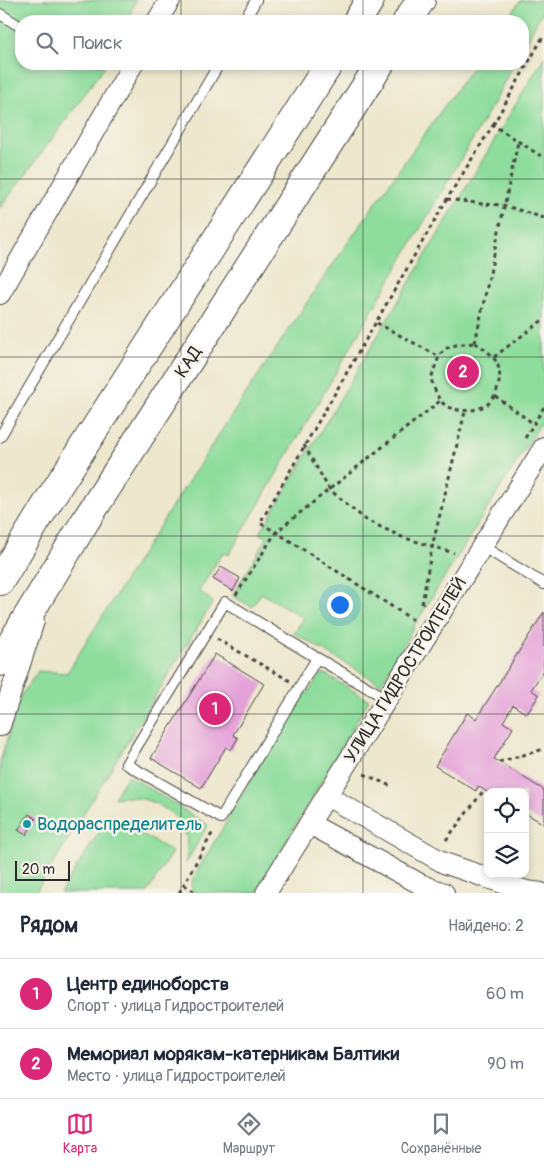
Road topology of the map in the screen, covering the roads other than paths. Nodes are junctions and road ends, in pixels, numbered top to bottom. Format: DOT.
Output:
graph roads {
  1 [pos="170,0"];
  2 [pos="256,0"];
  3 [pos="370,0"];
  4 [pos="421,0"];
  5 [pos="0,14"];
  6 [pos="161,15"];
  7 [pos="247,15"];
  8 [pos="360,15"];
  9 [pos="411,15"];
  10 [pos="15,23"];
  11 [pos="130,70"];
  12 [pos="215,70"];
  13 [pos="325,70"];
  14 [pos="376,70"];
  15 [pos="0,294"];
  16 [pos="0,437"];
  17 [pos="544,447"];
  18 [pos="482,546"];
  19 [pos="0,581"];
  20 [pos="544,584"];
  21 [pos="45,589"];
  22 [pos="317,658"];
  23 [pos="0,662"];
  24 [pos="387,699"];
  25 [pos="0,726"];
  26 [pos="327,796"];
  27 [pos="310,824"];
  28 [pos="266,893"];
  29 [pos="444,893"];
  30 [pos="541,893"];
  1 -- 6 [label="street"];
  2 -- 7 [label="lane"];
  3 -- 8 [label="highway"];
  4 -- 9 [label="highway"];
  5 -- 10 [label="lane"];
  11 -- 15 [label="street"];
  12 -- 16 [label="lane"];
  13 -- 19 [label="highway"];
  14 -- 21 [label="highway, КАД"];
  17 -- 18 [label="street, УЛИЦА ГИДРОСТРОИТЕЛЕЙ"];
  18 -- 20 [label="lane"];
  18 -- 24 [label="street, УЛИЦА ГИДРОСТРОИТЕЛЕЙ"];
  21 -- 23 [label="highway, КАД"];
  21 -- 25 [label="street"];
  22 -- 22 [label="lane"];
  22 -- 24 [label="lane"];
  24 -- 26 [label="street, УЛИЦА ГИДРОСТРОИТЕЛЕЙ"];
  26 -- 27 [label="street, УЛИЦА ГИДРОСТРОИТЕЛЕЙ"];
  26 -- 30 [label="street"];
  27 -- 28 [label="street, УЛИЦА ГИДРОСТРОИТЕЛЕЙ"];
  27 -- 29 [label="street"];
}
